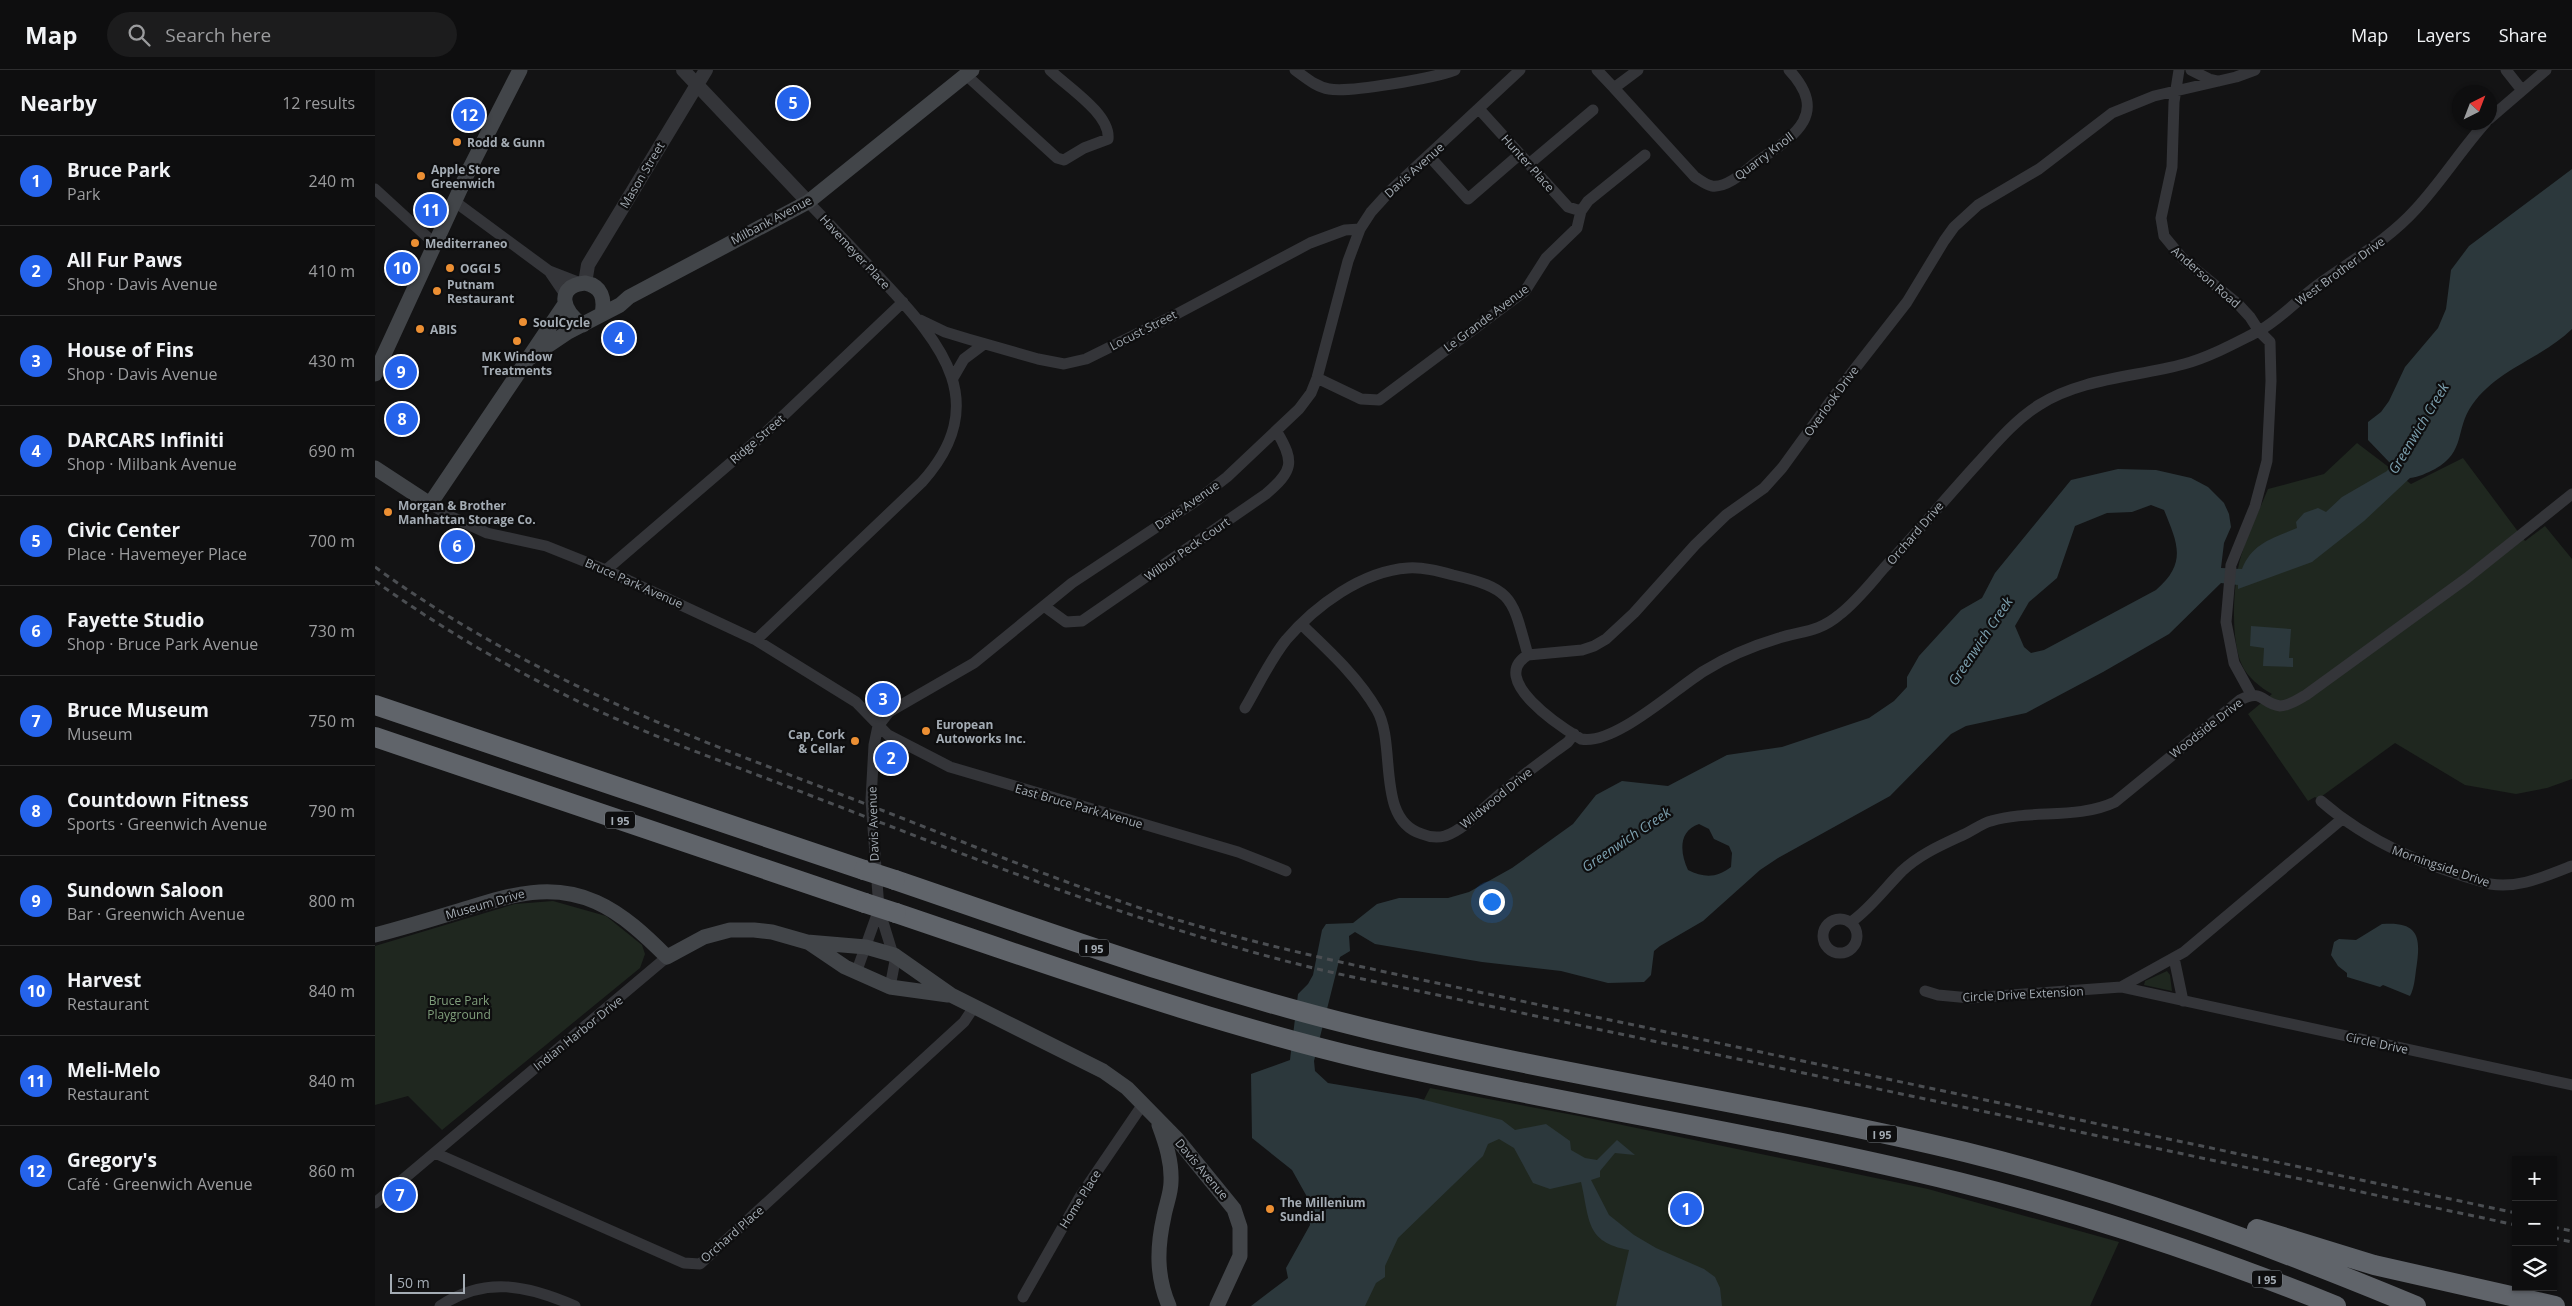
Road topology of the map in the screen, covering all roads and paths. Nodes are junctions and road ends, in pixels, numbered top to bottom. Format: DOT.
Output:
graph roads {
  1 [pos="520,70"];
  2 [pos="683,70"];
  3 [pos="706,70"];
  4 [pos="1050,70"];
  5 [pos="1295,70"];
  6 [pos="1455,70"];
  7 [pos="1520,70"];
  8 [pos="1597,70"];
  9 [pos="1638,70"];
  10 [pos="1789,70"];
  11 [pos="2179,70"];
  12 [pos="2191,70"];
  13 [pos="2255,70"];
  14 [pos="2506,70"];
  15 [pos="2546,70"];
  16 [pos="969,72"];
  17 [pos="1434,73"];
  18 [pos="2219,81"];
  19 [pos="697,84"];
  20 [pos="1614,88"];
  21 [pos="2521,89"];
  22 [pos="2176,90"];
  23 [pos="1479,109"];
  24 [pos="1593,110"];
  25 [pos="2497,112"];
  26 [pos="2479,130"];
  27 [pos="1520,154"];
  28 [pos="1429,156"];
  29 [pos="1645,156"];
  30 [pos="1529,164"];
  31 [pos="375,189"];
  32 [pos="454,201"];
  33 [pos="808,202"];
  34 [pos="1581,211"];
  35 [pos="1360,229"];
  36 [pos="435,244"];
  37 [pos="549,271"];
  38 [pos="582,283"];
  39 [pos="599,290"];
  40 [pos="629,297"];
  41 [pos="565,300"];
  42 [pos="903,302"];
  43 [pos="602,314"];
  44 [pos="917,318"];
  45 [pos="583,324"];
  46 [pos="2259,332"];
  47 [pos="984,344"];
  48 [pos="528,359"];
  49 [pos="375,374"];
  50 [pos="1317,378"];
  51 [pos="953,381"];
  52 [pos="1277,432"];
  53 [pos="375,468"];
  54 [pos="2572,494"];
  55 [pos="430,504"];
  56 [pos="606,570"];
  57 [pos="1044,606"];
  58 [pos="1302,625"];
  59 [pos="755,640"];
  60 [pos="1528,655"];
  61 [pos="2251,694"];
  62 [pos="375,705"];
  63 [pos="1245,708"];
  64 [pos="878,726"];
  65 [pos="1574,734"];
  66 [pos="375,736"];
  67 [pos="375,743"];
  68 [pos="460,766"];
  69 [pos="2321,802"];
  70 [pos="2342,819"];
  71 [pos="2572,866"];
  72 [pos="1286,871"];
  73 [pos="880,908"];
  74 [pos="1851,922"];
  75 [pos="375,935"];
  76 [pos="807,942"];
  77 [pos="866,947"];
  78 [pos="894,955"];
  79 [pos="667,957"];
  80 [pos="2174,958"];
  81 [pos="856,973"];
  82 [pos="890,987"];
  83 [pos="2121,987"];
  84 [pos="1925,991"];
  85 [pos="951,995"];
  86 [pos="2183,1001"];
  87 [pos="974,1007"];
  88 [pos="2572,1085"];
  89 [pos="1143,1104"];
  90 [pos="1158,1122"];
  91 [pos="435,1153"];
  92 [pos="375,1203"];
  93 [pos="2145,1203"];
  94 [pos="2198,1253"];
  95 [pos="1023,1297"];
  96 [pos="439,1306"];
  97 [pos="575,1306"];
  98 [pos="1169,1306"];
  99 [pos="1217,1306"];
  100 [pos="2301,1306"];
  101 [pos="2335,1306"];
  102 [pos="2416,1306"];
  103 [pos="2555,1306"];
  1 -- 32 [label="main road"];
  2 -- 19 [label="street, Havemeyer Place"];
  3 -- 19 [label="street, Mason Street"];
  4 -- 16 [label="street"];
  5 -- 17 [label="street"];
  6 -- 17 [label="street"];
  7 -- 23 [label="street, Davis Avenue"];
  8 -- 20 [label="street, Quarry Knoll"];
  9 -- 20 [label="street"];
  10 -- 20 [label="street, Quarry Knoll"];
  11 -- 22 [label="street, Anderson Road"];
  12 -- 18 [label="street"];
  13 -- 18 [label="street, Overlook Drive"];
  14 -- 21 [label="street"];
  15 -- 21 [label="street"];
  16 -- 33 [label="main road, Milbank Avenue"];
  18 -- 22 [label="street, Overlook Drive"];
  19 -- 33 [label="street, Havemeyer Place"];
  19 -- 38 [label="street, Mason Street"];
  21 -- 25 [label="street"];
  22 -- 46 [label="street, Anderson Road"];
  22 -- 60 [label="street, Overlook Drive"];
  23 -- 27 [label="street, Hunter Place"];
  23 -- 28 [label="street, Davis Avenue"];
  24 -- 30 [label="street"];
  26 -- 46 [label="street, West Brother Drive"];
  27 -- 28 [label="street"];
  27 -- 30 [label="street, Hunter Place"];
  28 -- 35 [label="street, Davis Avenue"];
  29 -- 34 [label="street, Le Grande Avenue"];
  30 -- 34 [label="street, Hunter Place"];
  31 -- 36 [label="street"];
  32 -- 36 [label="main road"];
  32 -- 37 [label="street"];
  33 -- 40 [label="main road, Milbank Avenue"];
  33 -- 42 [label="street, Havemeyer Place"];
  34 -- 50 [label="street, Le Grande Avenue"];
  35 -- 47 [label="street, Locust Street"];
  35 -- 50 [label="street, Davis Avenue"];
  36 -- 49 [label="main road"];
  37 -- 38 [label="street"];
  37 -- 41 [label="street"];
  38 -- 39 [label="main road"];
  38 -- 41 [label="main road"];
  39 -- 40 [label="main road"];
  39 -- 43 [label="main road"];
  40 -- 43 [label="main road, Milbank Avenue"];
  41 -- 45 [label="main road"];
  41 -- 48 [label="main road"];
  42 -- 44 [label="street, Havemeyer Place"];
  42 -- 56 [label="street, Ridge Street"];
  43 -- 45 [label="main road"];
  44 -- 47 [label="street, Locust Street"];
  44 -- 51 [label="street, Havemeyer Place"];
  45 -- 48 [label="main road"];
  46 -- 61 [label="street"];
  46 -- 65 [label="street, Orchard Drive"];
  47 -- 51 [label="street"];
  48 -- 55 [label="main road"];
  50 -- 52 [label="street, Davis Avenue"];
  51 -- 59 [label="street, Havemeyer Place"];
  52 -- 57 [label="street, Davis Avenue"];
  52 -- 57 [label="street, Wilbur Peck Court"];
  53 -- 55 [label="main road, Bruce Park Avenue"];
  54 -- 61 [label="street, Woodside Drive"];
  55 -- 56 [label="street, Bruce Park Avenue"];
  56 -- 59 [label="street, Bruce Park Avenue"];
  57 -- 64 [label="street, Davis Avenue"];
  58 -- 60 [label="street"];
  58 -- 63 [label="street"];
  58 -- 65 [label="street, Wildwood Drive"];
  59 -- 64 [label="street, Bruce Park Avenue"];
  60 -- 65 [label="street"];
  61 -- 74 [label="street, Woodside Drive"];
  62 -- 93 [label="highway, I 95, bridge"];
  64 -- 72 [label="street, East Bruce Park Avenue"];
  64 -- 73 [label="street, Davis Avenue"];
  66 -- 68 [label="highway, I 95"];
  67 -- 68 [label="highway"];
  68 -- 73 [label="highway, I 95"];
  69 -- 70 [label="street, Morningside Drive"];
  70 -- 71 [label="street, Morningside Drive"];
  70 -- 80 [label="street"];
  73 -- 77 [label="street, Davis Avenue"];
  73 -- 78 [label="street, Davis Avenue"];
  73 -- 94 [label="highway, I 95"];
  75 -- 79 [label="main road, Museum Drive"];
  76 -- 77 [label="main road, Indian Harbor Drive"];
  76 -- 79 [label="main road, Indian Harbor Drive"];
  76 -- 81 [label="main road, Indian Harbor Drive"];
  77 -- 78 [label="main road, Davis Avenue"];
  77 -- 81 [label="street, Davis Avenue"];
  78 -- 82 [label="street, Davis Avenue"];
  78 -- 85 [label="main road, Davis Avenue"];
  79 -- 91 [label="street, Indian Harbor Drive"];
  80 -- 83 [label="street"];
  80 -- 86 [label="street"];
  81 -- 82 [label="main road, Davis Avenue"];
  82 -- 85 [label="main road, Davis Avenue"];
  83 -- 84 [label="street, Circle Drive Extension"];
  83 -- 86 [label="street, Circle Drive"];
  85 -- 87 [label="main road, Davis Avenue"];
  86 -- 88 [label="street, Circle Drive"];
  87 -- 89 [label="main road, Davis Avenue"];
  87 -- 91 [label="street, Orchard Place"];
  89 -- 90 [label="main road, Davis Avenue"];
  89 -- 95 [label="street, Home Place"];
  90 -- 98 [label="main road, Davis Avenue"];
  90 -- 99 [label="main road, Davis Avenue"];
  91 -- 92 [label="street, Indian Harbor Drive"];
  93 -- 102 [label="highway, I 95"];
  93 -- 103 [label="highway"];
  94 -- 100 [label="highway"];
  94 -- 101 [label="highway, I 95"];
  96 -- 97 [label="street"];
}
